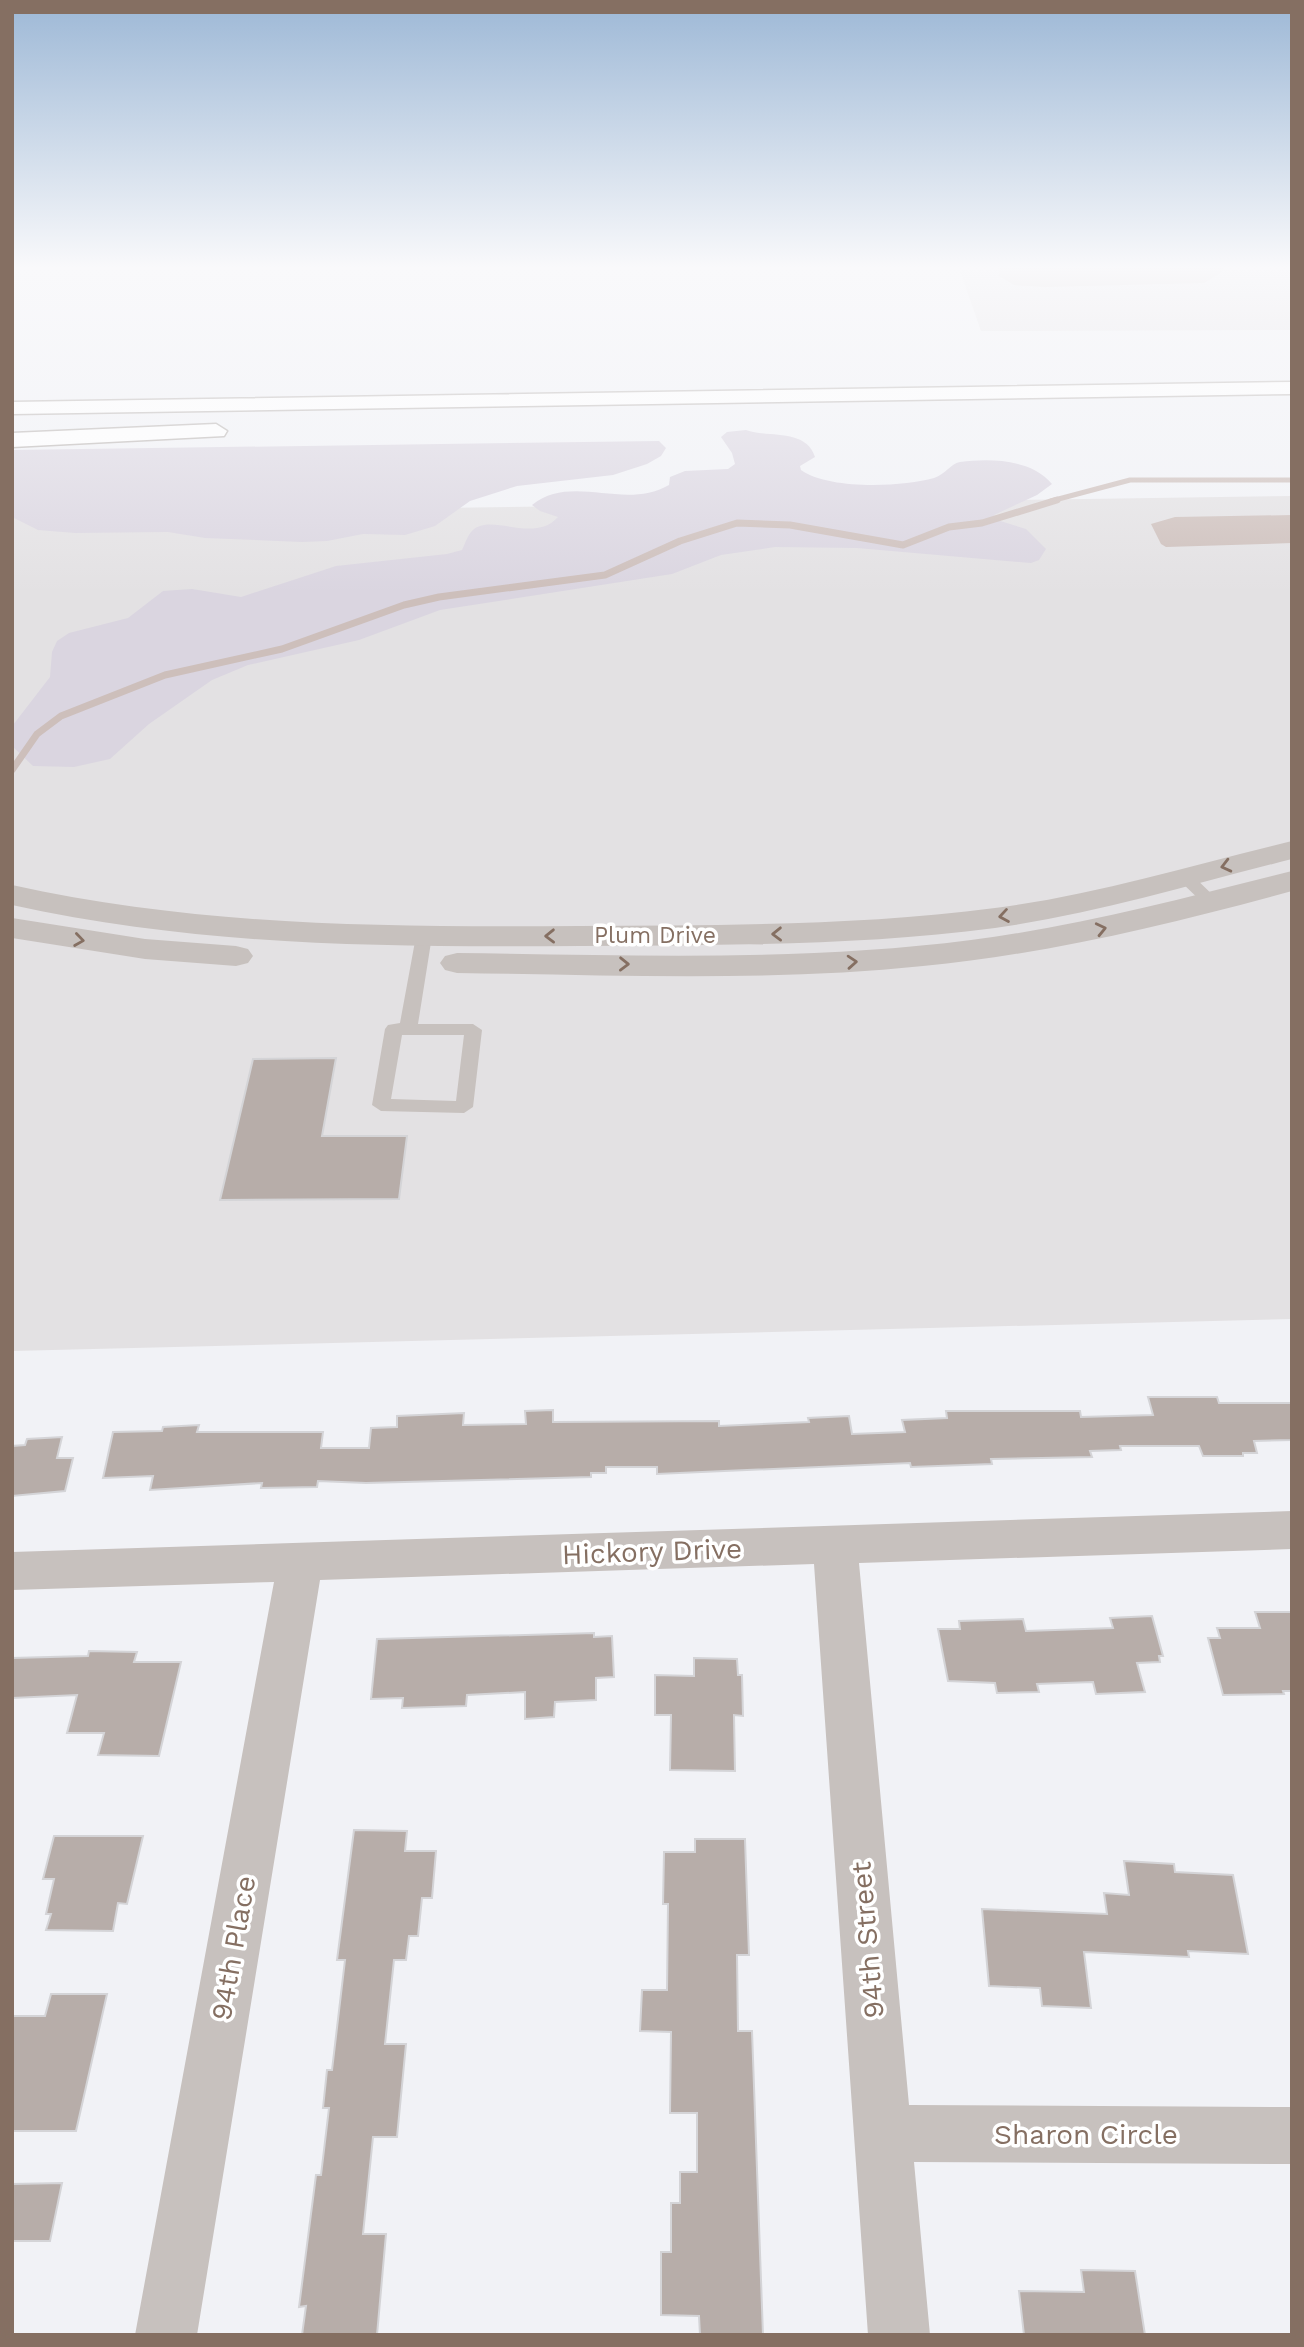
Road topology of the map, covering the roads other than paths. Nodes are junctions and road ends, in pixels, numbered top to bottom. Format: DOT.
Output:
graph roads {
  1 [pos="1292,388"];
  2 [pos="12,391"];
  3 [pos="12,408"];
  4 [pos="440,412"];
  5 [pos="786,417"];
  6 [pos="383,424"];
  7 [pos="12,428"];
  8 [pos="232,431"];
  9 [pos="12,440"];
  10 [pos="1292,849"];
  11 [pos="1185,877"];
  12 [pos="1292,881"];
  13 [pos="12,895"];
  14 [pos="1212,903"];
  15 [pos="12,928"];
  16 [pos="422,949"];
  17 [pos="408,1029"];
  18 [pos="1292,1530"];
  19 [pos="835,1545"];
  20 [pos="300,1562"];
  21 [pos="12,1571"];
  22 [pos="883,2133"];
  23 [pos="1290,2136"];
  24 [pos="166,2335"];
  25 [pos="899,2335"];
  1 -- 4 [label="highway"];
  2 -- 4 [label="highway"];
  3 -- 4 [label="highway"];
  4 -- 5 [label="highway"];
  4 -- 6 [label="highway"];
  4 -- 7 [label="highway"];
  8 -- 9 [label="highway"];
  10 -- 11 [label="street, Plum Drive, one-way"];
  11 -- 14 [label="lane"];
  11 -- 16 [label="street, Plum Drive, one-way"];
  12 -- 14 [label="street, Plum Drive"];
  13 -- 16 [label="street, Plum Drive"];
  16 -- 14 [label="street, Plum Drive, one-way"];
  15 -- 16 [label="street, Plum Drive, one-way"];
  16 -- 17 [label="lane"];
  17 -- 17 [label="lane"];
  18 -- 19 [label="street, Hickory Drive"];
  19 -- 20 [label="street, Hickory Drive"];
  19 -- 22 [label="street, 94th Street"];
  20 -- 21 [label="street, Hickory Drive"];
  20 -- 24 [label="street, 94th Place"];
  22 -- 23 [label="street, Sharon Circle"];
  22 -- 25 [label="street, 94th Street"];
}
